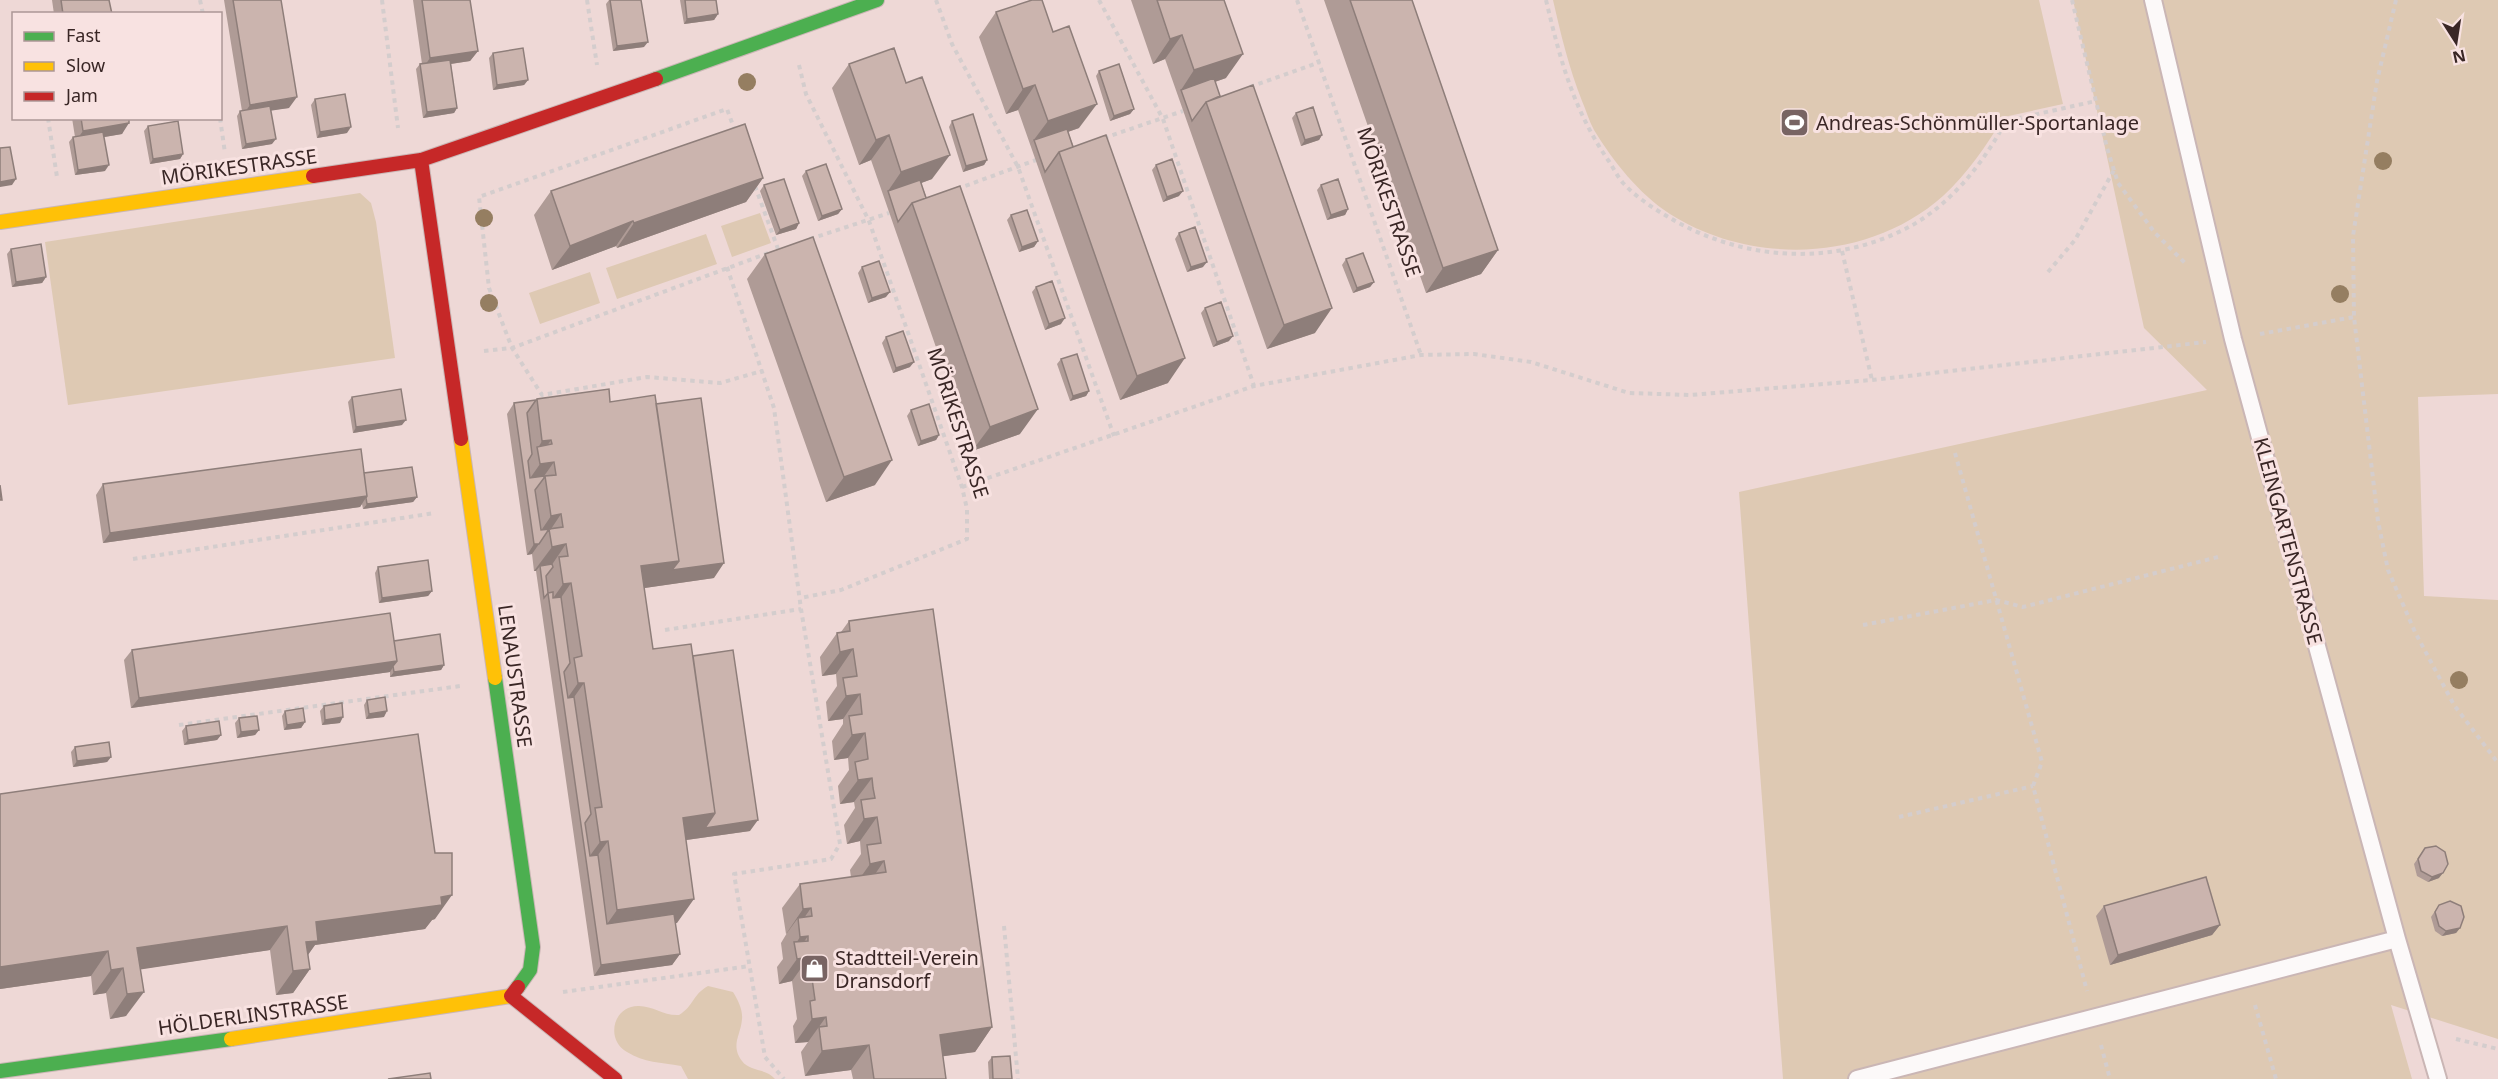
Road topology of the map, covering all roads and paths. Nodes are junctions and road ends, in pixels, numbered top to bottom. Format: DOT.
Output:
graph roads {
  1 [pos="382,0"];
  2 [pos="587,0"];
  3 [pos="877,0"];
  4 [pos="936,0"];
  5 [pos="1100,0"];
  6 [pos="1297,0"];
  7 [pos="1546,0"];
  8 [pos="2072,0"];
  9 [pos="2153,0"];
  10 [pos="2396,0"];
  11 [pos="790,32"];
  12 [pos="1320,62"];
  13 [pos="1247,88"];
  14 [pos="601,99"];
  15 [pos="2096,100"];
  16 [pos="1183,111"];
  17 [pos="1163,119"];
  18 [pos="48,120"];
  19 [pos="1100,140"];
  20 [pos="739,141"];
  21 [pos="421,160"];
  22 [pos="1036,160"];
  23 [pos="1018,167"];
  24 [pos="2114,169"];
  25 [pos="754,184"];
  26 [pos="954,190"];
  27 [pos="62,212"];
  28 [pos="889,213"];
  29 [pos="869,220"];
  30 [pos="0,222"];
  31 [pos="800,242"];
  32 [pos="789,246"];
  33 [pos="778,249"];
  34 [pos="1842,251"];
  35 [pos="727,267"];
  36 [pos="2048,272"];
  37 [pos="2222,293"];
  38 [pos="2354,317"];
  39 [pos="2233,339"];
  40 [pos="512,348"];
  41 [pos="1421,355"];
  42 [pos="448,356"];
  43 [pos="762,371"];
  44 [pos="1872,380"];
  45 [pos="1254,386"];
  46 [pos="1114,436"];
  47 [pos="1955,453"];
  48 [pos="962,487"];
  49 [pos="470,508"];
  50 [pos="2218,556"];
  51 [pos="133,559"];
  52 [pos="800,598"];
  53 [pos="1996,600"];
  54 [pos="801,609"];
  55 [pos="1863,625"];
  56 [pos="665,630"];
  57 [pos="496,681"];
  58 [pos="179,725"];
  59 [pos="2498,763"];
  60 [pos="2033,786"];
  61 [pos="1899,817"];
  62 [pos="1004,926"];
  63 [pos="2397,939"];
  64 [pos="750,966"];
  65 [pos="2247,978"];
  66 [pos="512,996"];
  67 [pos="2094,1017"];
  68 [pos="2423,1031"];
  69 [pos="2498,1048"];
  70 [pos="0,1071"];
  71 [pos="615,1079"];
  72 [pos="784,1079"];
  73 [pos="1018,1079"];
  74 [pos="1857,1079"];
  75 [pos="2110,1079"];
  76 [pos="2276,1079"];
  77 [pos="2438,1079"];
  1 -- 21 [label="path"];
  2 -- 14 [label="path"];
  3 -- 11 [label="street, MÖRIKESTRASSE"];
  4 -- 23 [label="path"];
  5 -- 17 [label="path"];
  6 -- 12 [label="path, MÖRIKESTRASSE"];
  7 -- 34 [label="path"];
  8 -- 15 [label="path"];
  9 -- 37 [label="lane, KLEINGARTENSTRASSE"];
  10 -- 38 [label="path"];
  11 -- 14 [label="street, MÖRIKESTRASSE"];
  11 -- 29 [label="path, MÖRIKESTRASSE"];
  12 -- 13 [label="path"];
  12 -- 41 [label="path, MÖRIKESTRASSE"];
  14 -- 21 [label="street, MÖRIKESTRASSE"];
  15 -- 24 [label="path"];
  15 -- 34 [label="path"];
  16 -- 17 [label="path"];
  17 -- 19 [label="path"];
  17 -- 45 [label="path"];
  18 -- 27 [label="path"];
  20 -- 40 [label="path"];
  21 -- 27 [label="street, MÖRIKESTRASSE"];
  21 -- 42 [label="street, LENAUSTRASSE"];
  22 -- 23 [label="path"];
  23 -- 26 [label="path"];
  23 -- 46 [label="path"];
  24 -- 36 [label="path"];
  24 -- 37 [label="path"];
  25 -- 33 [label="path"];
  27 -- 30 [label="street, MÖRIKESTRASSE"];
  28 -- 29 [label="path"];
  29 -- 31 [label="path"];
  29 -- 48 [label="path, MÖRIKESTRASSE"];
  32 -- 33 [label="path"];
  33 -- 35 [label="path"];
  34 -- 44 [label="path"];
  35 -- 40 [label="path"];
  35 -- 43 [label="path"];
  37 -- 39 [label="lane, KLEINGARTENSTRASSE"];
  38 -- 39 [label="path"];
  38 -- 59 [label="path"];
  39 -- 44 [label="path"];
  39 -- 63 [label="lane, KLEINGARTENSTRASSE"];
  40 -- 42 [label="path"];
  40 -- 43 [label="path"];
  41 -- 44 [label="path"];
  41 -- 45 [label="path"];
  42 -- 49 [label="street, LENAUSTRASSE"];
  43 -- 52 [label="path"];
  45 -- 46 [label="path"];
  46 -- 48 [label="path"];
  47 -- 53 [label="path"];
  48 -- 52 [label="path, MÖRIKESTRASSE"];
  49 -- 51 [label="path"];
  49 -- 57 [label="street, LENAUSTRASSE"];
  50 -- 53 [label="path"];
  52 -- 54 [label="path"];
  53 -- 55 [label="path"];
  53 -- 60 [label="path"];
  54 -- 56 [label="path"];
  54 -- 64 [label="path"];
  57 -- 58 [label="path"];
  57 -- 66 [label="street, LENAUSTRASSE"];
  60 -- 61 [label="path"];
  60 -- 67 [label="path"];
  62 -- 73 [label="path"];
  63 -- 65 [label="lane"];
  63 -- 68 [label="lane, KLEINGARTENSTRASSE"];
  64 -- 66 [label="path"];
  64 -- 72 [label="path"];
  65 -- 67 [label="lane"];
  65 -- 76 [label="path"];
  66 -- 70 [label="street, HÖLDERLINSTRASSE"];
  66 -- 71 [label="street"];
  67 -- 74 [label="lane"];
  67 -- 75 [label="path"];
  68 -- 69 [label="path"];
  68 -- 77 [label="lane, KLEINGARTENSTRASSE"];
}
